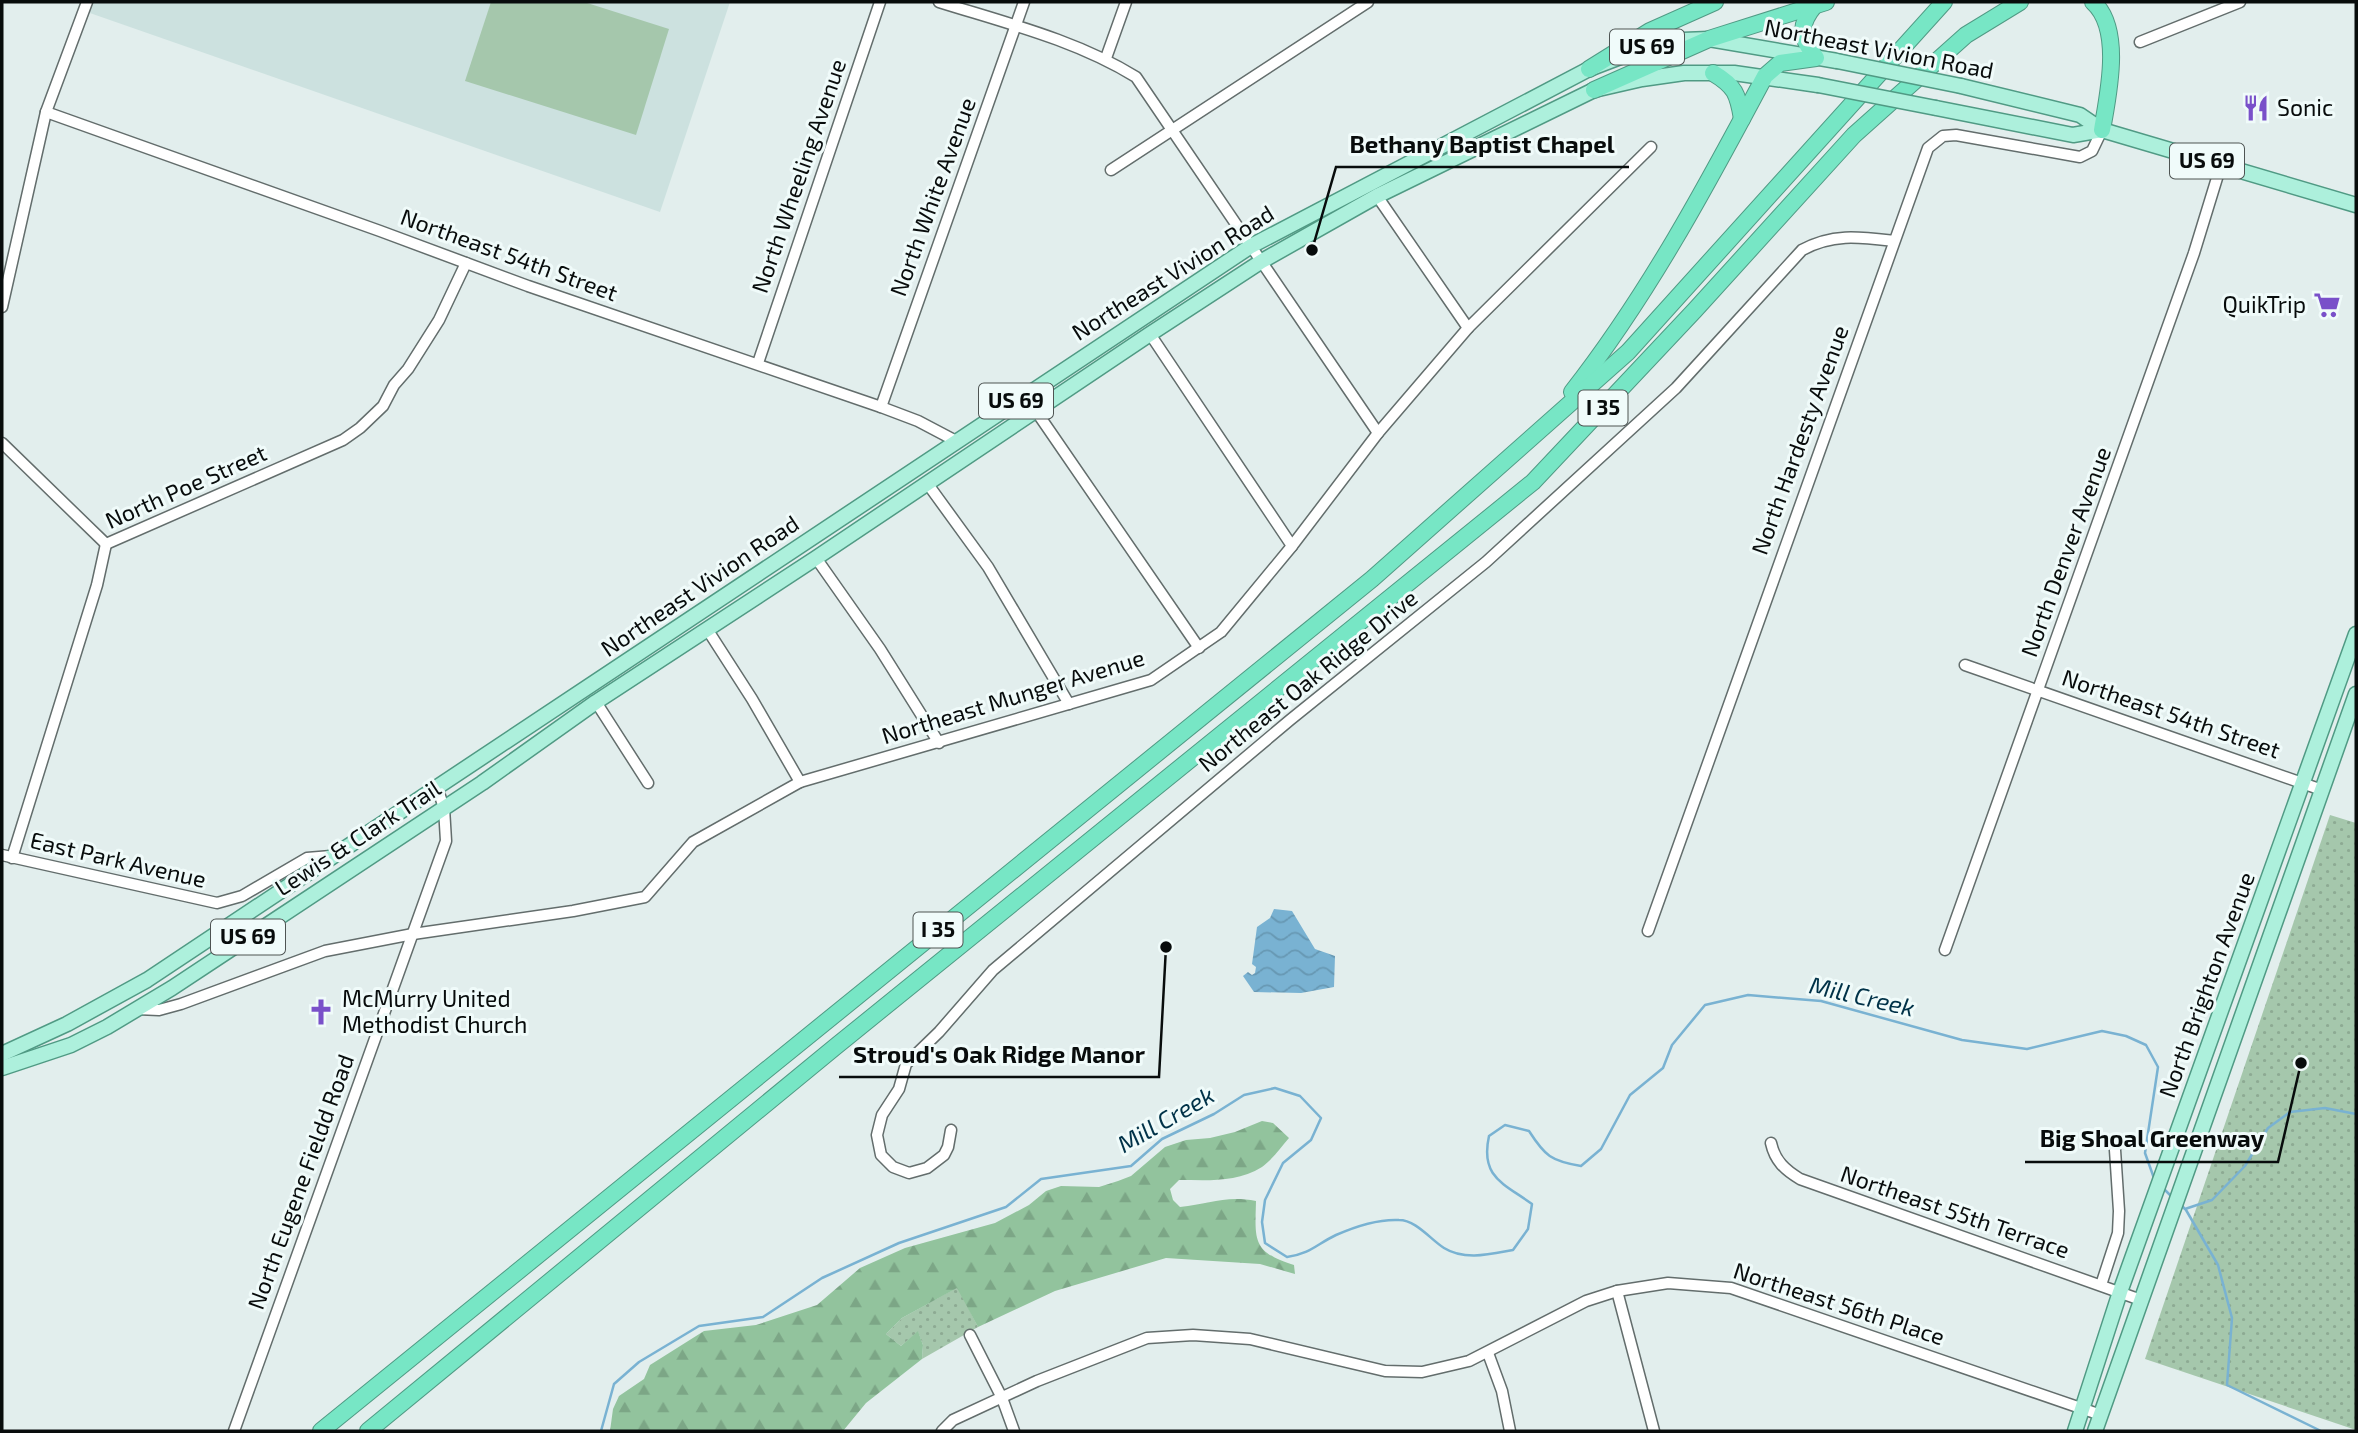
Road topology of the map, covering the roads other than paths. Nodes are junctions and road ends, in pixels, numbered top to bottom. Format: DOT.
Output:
graph roads {
  1 [pos="87,2"];
  2 [pos="880,2"];
  3 [pos="939,2"];
  4 [pos="1024,2"];
  5 [pos="1368,2"];
  6 [pos="1715,2"];
  7 [pos="1944,2"];
  8 [pos="2020,2"];
  9 [pos="2093,2"];
  10 [pos="2240,2"];
  11 [pos="1127,3"];
  12 [pos="1821,4"];
  13 [pos="1016,26"];
  14 [pos="1709,39"];
  15 [pos="2140,42"];
  16 [pos="1106,58"];
  17 [pos="1816,58"];
  18 [pos="1589,69"];
  19 [pos="1713,73"];
  20 [pos="1765,76"];
  21 [pos="1594,90"];
  22 [pos="46,112"];
  23 [pos="1742,119"];
  24 [pos="1173,130"];
  25 [pos="2102,130"];
  26 [pos="1651,147"];
  27 [pos="2221,165"];
  28 [pos="1111,170"];
  29 [pos="1377,196"];
  30 [pos="2356,205"];
  31 [pos="1894,241"];
  32 [pos="1251,246"];
  33 [pos="1262,261"];
  34 [pos="466,263"];
  35 [pos="2,307"];
  36 [pos="1468,328"];
  37 [pos="1150,334"];
  38 [pos="758,363"];
  39 [pos="1025,395"];
  40 [pos="881,407"];
  41 [pos="1037,411"];
  42 [pos="1549,422"];
  43 [pos="1378,433"];
  44 [pos="956,441"];
  45 [pos="2,443"];
  46 [pos="927,483"];
  47 [pos="106,544"];
  48 [pos="1292,546"];
  49 [pos="816,558"];
  50 [pos="707,629"];
  51 [pos="2356,634"];
  52 [pos="1199,648"];
  53 [pos="2353,654"];
  54 [pos="1965,665"];
  55 [pos="2039,690"];
  56 [pos="2356,694"];
  57 [pos="596,702"];
  58 [pos="1069,704"];
  59 [pos="939,743"];
  60 [pos="463,770"];
  61 [pos="800,782"];
  62 [pos="482,783"];
  63 [pos="648,783"];
  64 [pos="2303,783"];
  65 [pos="437,787"];
  66 [pos="2322,790"];
  67 [pos="444,808"];
  68 [pos="7,856"];
  69 [pos="334,856"];
  70 [pos="1648,931"];
  71 [pos="412,934"];
  72 [pos="1945,950"];
  73 [pos="137,1009"];
  74 [pos="2,1054"];
  75 [pos="2,1068"];
  76 [pos="951,1130"];
  77 [pos="1771,1143"];
  78 [pos="2115,1150"];
  79 [pos="2101,1285"];
  80 [pos="1617,1291"];
  81 [pos="2120,1293"];
  82 [pos="2141,1300"];
  83 [pos="970,1335"];
  84 [pos="1488,1353"];
  85 [pos="1002,1398"];
  86 [pos="2082,1409"];
  87 [pos="2101,1415"];
  88 [pos="234,1431"];
  89 [pos="321,1431"];
  90 [pos="368,1431"];
  91 [pos="942,1431"];
  92 [pos="1014,1431"];
  93 [pos="1510,1431"];
  94 [pos="1654,1431"];
  95 [pos="2075,1431"];
  96 [pos="2095,1431"];
  1 -- 22 [label="street"];
  2 -- 38 [label="street, North Wheeling Avenue"];
  3 -- 13 [label="street"];
  4 -- 13 [label="street, North White Avenue"];
  5 -- 24 [label="street"];
  6 -- 18 [label="highway"];
  7 -- 42 [label="highway, I 35"];
  8 -- 90 [label="highway, I 35"];
  9 -- 25 [label="highway"];
  10 -- 15 [label="street"];
  11 -- 16 [label="street"];
  12 -- 14 [label="highway"];
  12 -- 17 [label="highway"];
  13 -- 16 [label="street"];
  13 -- 40 [label="street, North White Avenue"];
  14 -- 17 [label="main road, Northeast Vivion Road / US 69"];
  14 -- 18 [label="main road, Northeast Vivion Road / US 69"];
  14 -- 21 [label="highway"];
  16 -- 24 [label="street"];
  17 -- 20 [label="highway"];
  17 -- 25 [label="main road, Northeast Vivion Road / US 69, bridge"];
  18 -- 32 [label="main road, Northeast Vivion Road / US 69"];
  19 -- 20 [label="main road, Northeast Vivion Road / US 69"];
  19 -- 21 [label="main road, Northeast Vivion Road / US 69"];
  19 -- 23 [label="highway"];
  20 -- 23 [label="highway"];
  20 -- 25 [label="main road, Northeast Vivion Road / US 69, bridge"];
  21 -- 29 [label="main road, Northeast Vivion Road / US 69"];
  22 -- 34 [label="street, Northeast 54th Street"];
  22 -- 35 [label="street"];
  23 -- 42 [label="highway"];
  24 -- 28 [label="street"];
  24 -- 32 [label="street"];
  25 -- 27 [label="main road, Northeast Vivion Road / US 69"];
  25 -- 31 [label="street, North Hardesty Avenue"];
  26 -- 36 [label="street, Northeast Munger Avenue"];
  27 -- 30 [label="main road, Northeast Vivion Road / US 69"];
  27 -- 55 [label="street, North Denver Avenue"];
  29 -- 33 [label="main road, Northeast Vivion Road / US 69"];
  29 -- 36 [label="street"];
  31 -- 70 [label="street, North Hardesty Avenue"];
  31 -- 76 [label="street, Northeast Oak Ridge Drive"];
  32 -- 33 [label="street"];
  32 -- 39 [label="main road, Northeast Vivion Road / US 69"];
  33 -- 37 [label="main road, Northeast Vivion Road / US 69"];
  33 -- 43 [label="street"];
  34 -- 38 [label="street, Northeast 54th Street"];
  34 -- 47 [label="street, North Poe Street"];
  36 -- 43 [label="street, Northeast Munger Avenue"];
  37 -- 41 [label="main road, Northeast Vivion Road / US 69"];
  37 -- 48 [label="street"];
  38 -- 40 [label="street, Northeast 54th Street"];
  39 -- 41 [label="street"];
  39 -- 44 [label="main road, Northeast Vivion Road / US 69"];
  40 -- 44 [label="street, Northeast 54th Street"];
  41 -- 46 [label="main road, Northeast Vivion Road / US 69"];
  41 -- 52 [label="street"];
  42 -- 89 [label="highway, I 35"];
  43 -- 48 [label="street, Northeast Munger Avenue"];
  44 -- 60 [label="main road, Northeast Vivion Road / US 69"];
  45 -- 47 [label="street"];
  46 -- 49 [label="main road, Northeast Vivion Road / US 69"];
  46 -- 58 [label="street"];
  47 -- 68 [label="street, North Poe Street"];
  48 -- 52 [label="street, Northeast Munger Avenue"];
  49 -- 50 [label="main road, Northeast Vivion Road / US 69"];
  49 -- 59 [label="street"];
  50 -- 57 [label="main road, Northeast Vivion Road / US 69"];
  50 -- 61 [label="street"];
  51 -- 53 [label="main road, North Brighton Avenue"];
  52 -- 58 [label="street, Northeast Munger Avenue"];
  53 -- 64 [label="main road, North Brighton Avenue"];
  54 -- 55 [label="street, Northeast 54th Street"];
  55 -- 64 [label="street, Northeast 54th Street"];
  55 -- 72 [label="street, North Denver Avenue"];
  56 -- 66 [label="main road, North Brighton Avenue"];
  57 -- 62 [label="main road, Northeast Vivion Road / US 69"];
  57 -- 63 [label="street"];
  58 -- 59 [label="street, Northeast Munger Avenue"];
  59 -- 61 [label="street, Northeast Munger Avenue"];
  60 -- 65 [label="main road, Lewis & Clark Trail / US 69"];
  61 -- 71 [label="street, Northeast Munger Avenue"];
  62 -- 67 [label="main road, Lewis & Clark Trail / US 69"];
  64 -- 66 [label="street, Northeast 54th Street"];
  64 -- 81 [label="main road, North Brighton Avenue"];
  65 -- 67 [label="street, North Eugene Fieldd Road"];
  65 -- 69 [label="main road, Lewis & Clark Trail / US 69"];
  66 -- 82 [label="main road, North Brighton Avenue"];
  67 -- 71 [label="street, North Eugene Fieldd Road"];
  67 -- 73 [label="main road, Lewis & Clark Trail / US 69"];
  68 -- 69 [label="street, East Park Avenue"];
  69 -- 74 [label="main road, Lewis & Clark Trail / US 69"];
  71 -- 73 [label="street, Northeast Munger Avenue"];
  71 -- 88 [label="street, North Eugene Fieldd Road"];
  73 -- 75 [label="main road, Lewis & Clark Trail / US 69"];
  77 -- 79 [label="street, Northeast 55th Terrace"];
  78 -- 79 [label="street"];
  79 -- 81 [label="street, Northeast 55th Terrace"];
  80 -- 84 [label="street, Northeast 56th Place"];
  80 -- 86 [label="street, Northeast 56th Place"];
  80 -- 94 [label="street"];
  81 -- 82 [label="street, Northeast 55th Terrace"];
  81 -- 86 [label="main road, North Brighton Avenue"];
  82 -- 87 [label="main road, North Brighton Avenue"];
  83 -- 85 [label="street"];
  84 -- 85 [label="street, Northeast 56th Place"];
  84 -- 93 [label="street"];
  85 -- 91 [label="street, Northeast 56th Place"];
  85 -- 92 [label="street"];
  86 -- 87 [label="street, Northeast 56th Place"];
  86 -- 95 [label="main road, North Brighton Avenue"];
  87 -- 96 [label="main road, North Brighton Avenue"];
}
